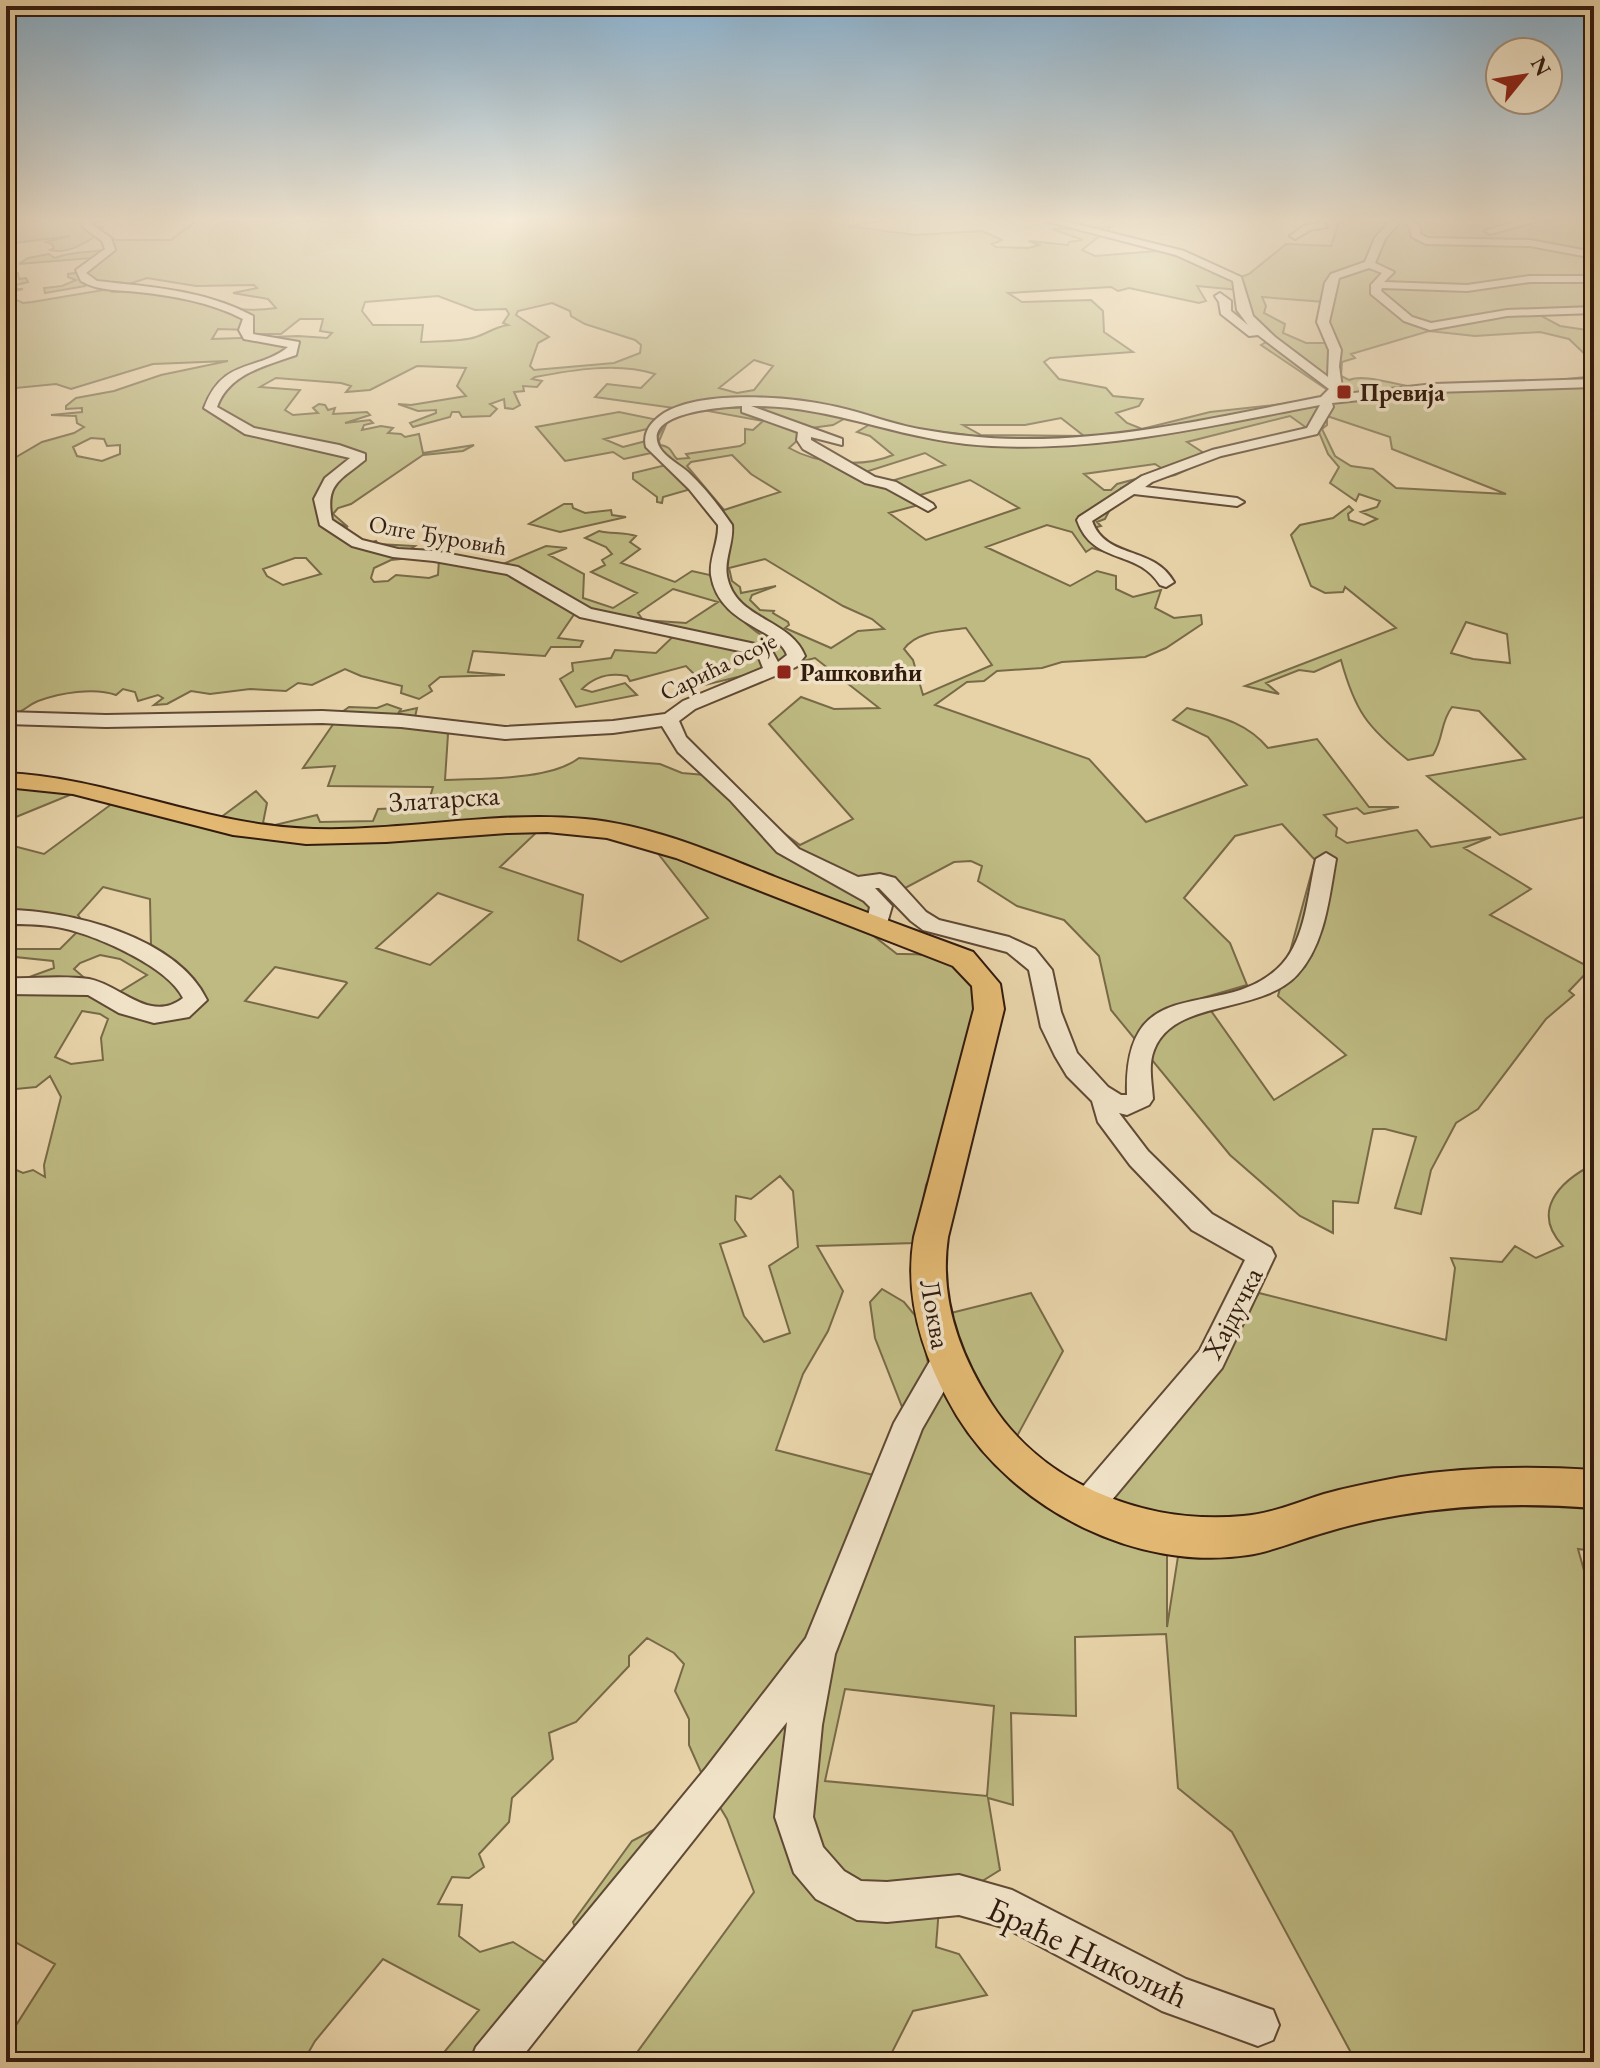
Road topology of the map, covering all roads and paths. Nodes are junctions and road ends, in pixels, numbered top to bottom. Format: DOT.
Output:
graph roads {
  1 [pos="248,318"];
  2 [pos="1232,318"];
  3 [pos="1249,318"];
  4 [pos="1324,318"];
  5 [pos="1407,318"];
  6 [pos="1482,318"];
  7 [pos="1594,383"];
  8 [pos="1331,393"];
  9 [pos="734,403"];
  10 [pos="805,430"];
  11 [pos="837,442"];
  12 [pos="1129,489"];
  13 [pos="1237,502"];
  14 [pos="928,507"];
  15 [pos="1166,582"];
  16 [pos="773,670"];
  17 [pos="6,718"];
  18 [pos="670,719"];
  19 [pos="6,780"];
  20 [pos="1326,859"];
  21 [pos="858,884"];
  22 [pos="6,917"];
  23 [pos="877,925"];
  24 [pos="6,986"];
  25 [pos="1104,1098"];
  26 [pos="945,1363"];
  27 [pos="1594,1489"];
  28 [pos="1085,1508"];
  29 [pos="819,1650"];
  30 [pos="1258,2025"];
  31 [pos="491,2062"];
  1 -- 16 [label="street, Олге Ђуровић"];
  2 -- 8 [label="street"];
  3 -- 8 [label="street"];
  4 -- 8 [label="street"];
  5 -- 6 [label="street"];
  7 -- 8 [label="street, Сарића осоје"];
  8 -- 9 [label="street, Сарића осоје"];
  8 -- 12 [label="street"];
  9 -- 10 [label="street"];
  9 -- 16 [label="street, Сарића осоје"];
  10 -- 11 [label="street"];
  10 -- 14 [label="street"];
  12 -- 13 [label="street"];
  12 -- 15 [label="street"];
  16 -- 18 [label="street, Сарића осоје"];
  17 -- 18 [label="street, Сарића осоје"];
  18 -- 21 [label="street"];
  19 -- 23 [label="main road, Златарска"];
  20 -- 25 [label="street"];
  21 -- 23 [label="street"];
  21 -- 25 [label="street"];
  22 -- 24 [label="street"];
  23 -- 26 [label="main road, Локва"];
  25 -- 28 [label="street, Хајдучка"];
  26 -- 28 [label="main road, Локва"];
  26 -- 29 [label="street, Браће Николић"];
  27 -- 28 [label="main road, Локва"];
  29 -- 30 [label="street, Браће Николић"];
  29 -- 31 [label="street, Браће Николић"];
}
